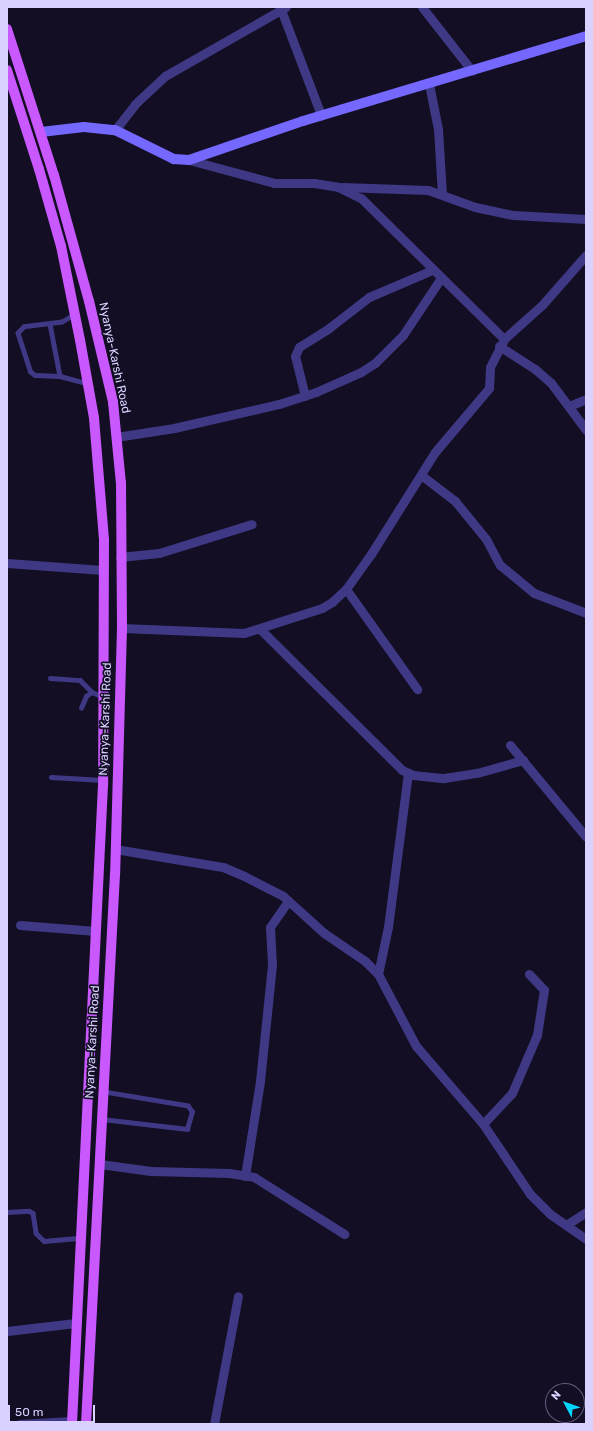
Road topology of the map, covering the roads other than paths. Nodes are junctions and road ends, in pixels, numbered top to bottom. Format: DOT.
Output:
graph roads {
  1 [pos="422,7"];
  2 [pos="282,8"];
  3 [pos="7,29"];
  4 [pos="586,36"];
  5 [pos="7,70"];
  6 [pos="472,71"];
  7 [pos="429,84"];
  8 [pos="321,115"];
  9 [pos="116,130"];
  10 [pos="41,132"];
  11 [pos="189,160"];
  12 [pos="338,187"];
  13 [pos="442,194"];
  14 [pos="586,219"];
  15 [pos="586,255"];
  16 [pos="432,270"];
  17 [pos="441,278"];
  18 [pos="75,314"];
  19 [pos="50,324"];
  20 [pos="502,343"];
  21 [pos="60,376"];
  22 [pos="88,383"];
  23 [pos="305,396"];
  24 [pos="586,398"];
  25 [pos="569,406"];
  26 [pos="586,430"];
  27 [pos="116,437"];
  28 [pos="421,476"];
  29 [pos="252,524"];
  30 [pos="120,557"];
  31 [pos="7,563"];
  32 [pos="103,570"];
  33 [pos="346,589"];
  34 [pos="586,613"];
  35 [pos="122,628"];
  36 [pos="260,629"];
  37 [pos="50,678"];
  38 [pos="416,690"];
  39 [pos="92,692"];
  40 [pos="103,697"];
  41 [pos="81,708"];
  42 [pos="510,745"];
  43 [pos="523,760"];
  44 [pos="118,771"];
  45 [pos="408,773"];
  46 [pos="103,776"];
  47 [pos="51,777"];
  48 [pos="586,837"];
  49 [pos="115,849"];
  50 [pos="288,901"];
  51 [pos="20,925"];
  52 [pos="96,931"];
  53 [pos="378,974"];
  54 [pos="529,974"];
  55 [pos="103,1092"];
  56 [pos="102,1119"];
  57 [pos="483,1124"];
  58 [pos="100,1164"];
  59 [pos="245,1176"];
  60 [pos="7,1212"];
  61 [pos="586,1212"];
  62 [pos="566,1225"];
  63 [pos="344,1234"];
  64 [pos="80,1238"];
  65 [pos="586,1239"];
  66 [pos="238,1296"];
  67 [pos="76,1323"];
  68 [pos="7,1331"];
  69 [pos="72,1422"];
  70 [pos="19,1424"];
  71 [pos="86,1424"];
  72 [pos="214,1424"];
  1 -- 6 [label="street"];
  2 -- 8 [label="street"];
  2 -- 9 [label="street"];
  3 -- 10 [label="main road, Nyanya-Karshi Road"];
  4 -- 6 [label="street"];
  5 -- 18 [label="main road, Nyanya-Karshi Road"];
  6 -- 7 [label="street"];
  7 -- 8 [label="street"];
  7 -- 13 [label="street"];
  8 -- 11 [label="street"];
  9 -- 10 [label="street"];
  9 -- 11 [label="street"];
  10 -- 27 [label="main road, Nyanya-Karshi Road"];
  11 -- 12 [label="street"];
  12 -- 13 [label="street"];
  12 -- 16 [label="street"];
  13 -- 14 [label="street"];
  15 -- 20 [label="street"];
  16 -- 17 [label="street"];
  16 -- 23 [label="street"];
  17 -- 20 [label="street"];
  17 -- 23 [label="street"];
  18 -- 19 [label="lane"];
  18 -- 22 [label="main road, Nyanya-Karshi Road"];
  19 -- 21 [label="lane"];
  19 -- 21 [label="lane"];
  20 -- 25 [label="street"];
  20 -- 28 [label="street"];
  21 -- 22 [label="lane"];
  22 -- 32 [label="main road, Nyanya-Karshi Road"];
  23 -- 27 [label="street"];
  24 -- 25 [label="street"];
  25 -- 26 [label="street"];
  27 -- 30 [label="main road, Nyanya-Karshi Road"];
  28 -- 33 [label="street"];
  28 -- 34 [label="street"];
  29 -- 30 [label="street"];
  30 -- 35 [label="main road, Nyanya-Karshi Road"];
  31 -- 32 [label="street"];
  32 -- 40 [label="main road, Nyanya-Karshi Road"];
  33 -- 36 [label="street"];
  33 -- 38 [label="street"];
  35 -- 36 [label="street"];
  35 -- 44 [label="main road, Nyanya-Karshi Road"];
  36 -- 45 [label="street"];
  37 -- 39 [label="lane"];
  39 -- 40 [label="lane"];
  39 -- 41 [label="lane"];
  40 -- 46 [label="main road, Nyanya-Karshi Road"];
  42 -- 43 [label="street"];
  43 -- 45 [label="street"];
  43 -- 48 [label="street"];
  44 -- 46 [label="main road"];
  44 -- 49 [label="main road, Nyanya-Karshi Road"];
  45 -- 53 [label="street"];
  46 -- 47 [label="lane"];
  46 -- 52 [label="main road, Nyanya-Karshi Road"];
  49 -- 50 [label="street"];
  49 -- 55 [label="main road, Nyanya-Karshi Road"];
  50 -- 53 [label="street"];
  50 -- 59 [label="street"];
  51 -- 52 [label="street"];
  52 -- 64 [label="main road, Nyanya-Karshi Road"];
  53 -- 57 [label="street"];
  54 -- 57 [label="street"];
  55 -- 56 [label="main road, Nyanya-Karshi Road"];
  55 -- 56 [label="lane"];
  56 -- 58 [label="main road, Nyanya-Karshi Road"];
  57 -- 62 [label="street"];
  58 -- 59 [label="street"];
  58 -- 71 [label="main road, Nyanya-Karshi Road"];
  59 -- 63 [label="street"];
  60 -- 64 [label="lane"];
  61 -- 62 [label="street"];
  62 -- 65 [label="street"];
  64 -- 67 [label="main road, Nyanya-Karshi Road"];
  66 -- 72 [label="street"];
  67 -- 68 [label="street"];
  67 -- 69 [label="main road, Nyanya-Karshi Road"];
  69 -- 70 [label="street"];
}
